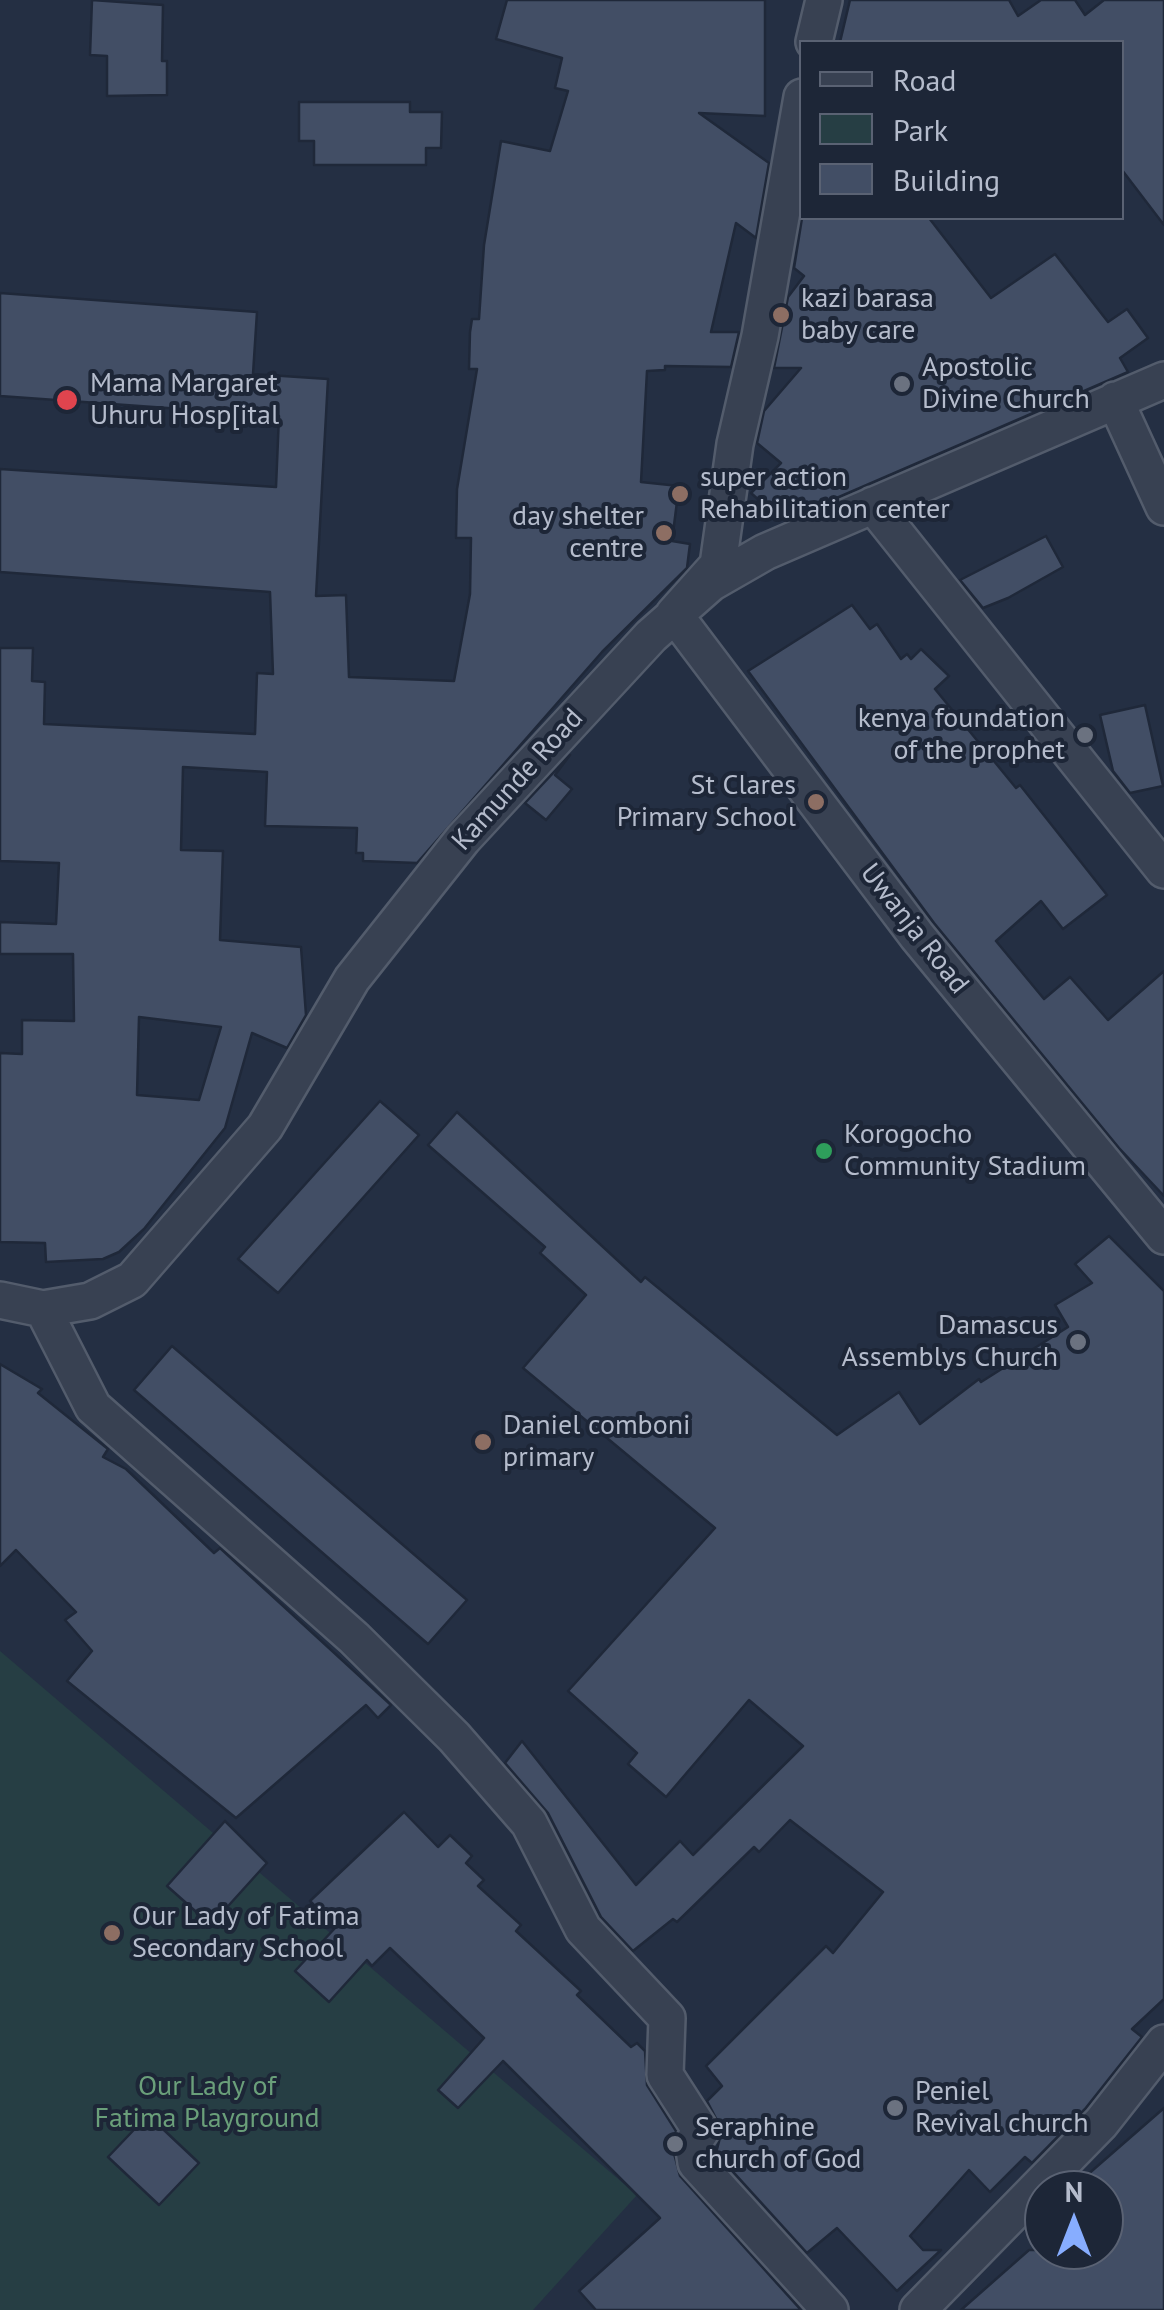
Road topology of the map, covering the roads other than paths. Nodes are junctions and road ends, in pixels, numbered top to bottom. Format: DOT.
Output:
graph roads {
  1 [pos="824,0"];
  2 [pos="814,40"];
  3 [pos="799,114"];
  4 [pos="1164,380"];
  5 [pos="1115,400"];
  6 [pos="872,504"];
  7 [pos="1164,507"];
  8 [pos="674,614"];
  9 [pos="1164,870"];
  10 [pos="1164,1236"];
  11 [pos="0,1300"];
  12 [pos="43,1309"];
  13 [pos="1164,2043"];
  14 [pos="830,2310"];
  15 [pos="918,2310"];
  1 -- 2 [label="street"];
  3 -- 8 [label="street"];
  4 -- 5 [label="street, Kamunde Road"];
  5 -- 6 [label="street, Kamunde Road"];
  5 -- 7 [label="street"];
  6 -- 8 [label="street, Kamunde Road"];
  6 -- 9 [label="street"];
  8 -- 10 [label="street, Uwanja Road"];
  8 -- 12 [label="street, Kamunde Road"];
  11 -- 12 [label="street, Kamunde Road"];
  12 -- 14 [label="street"];
  13 -- 15 [label="street"];
}
